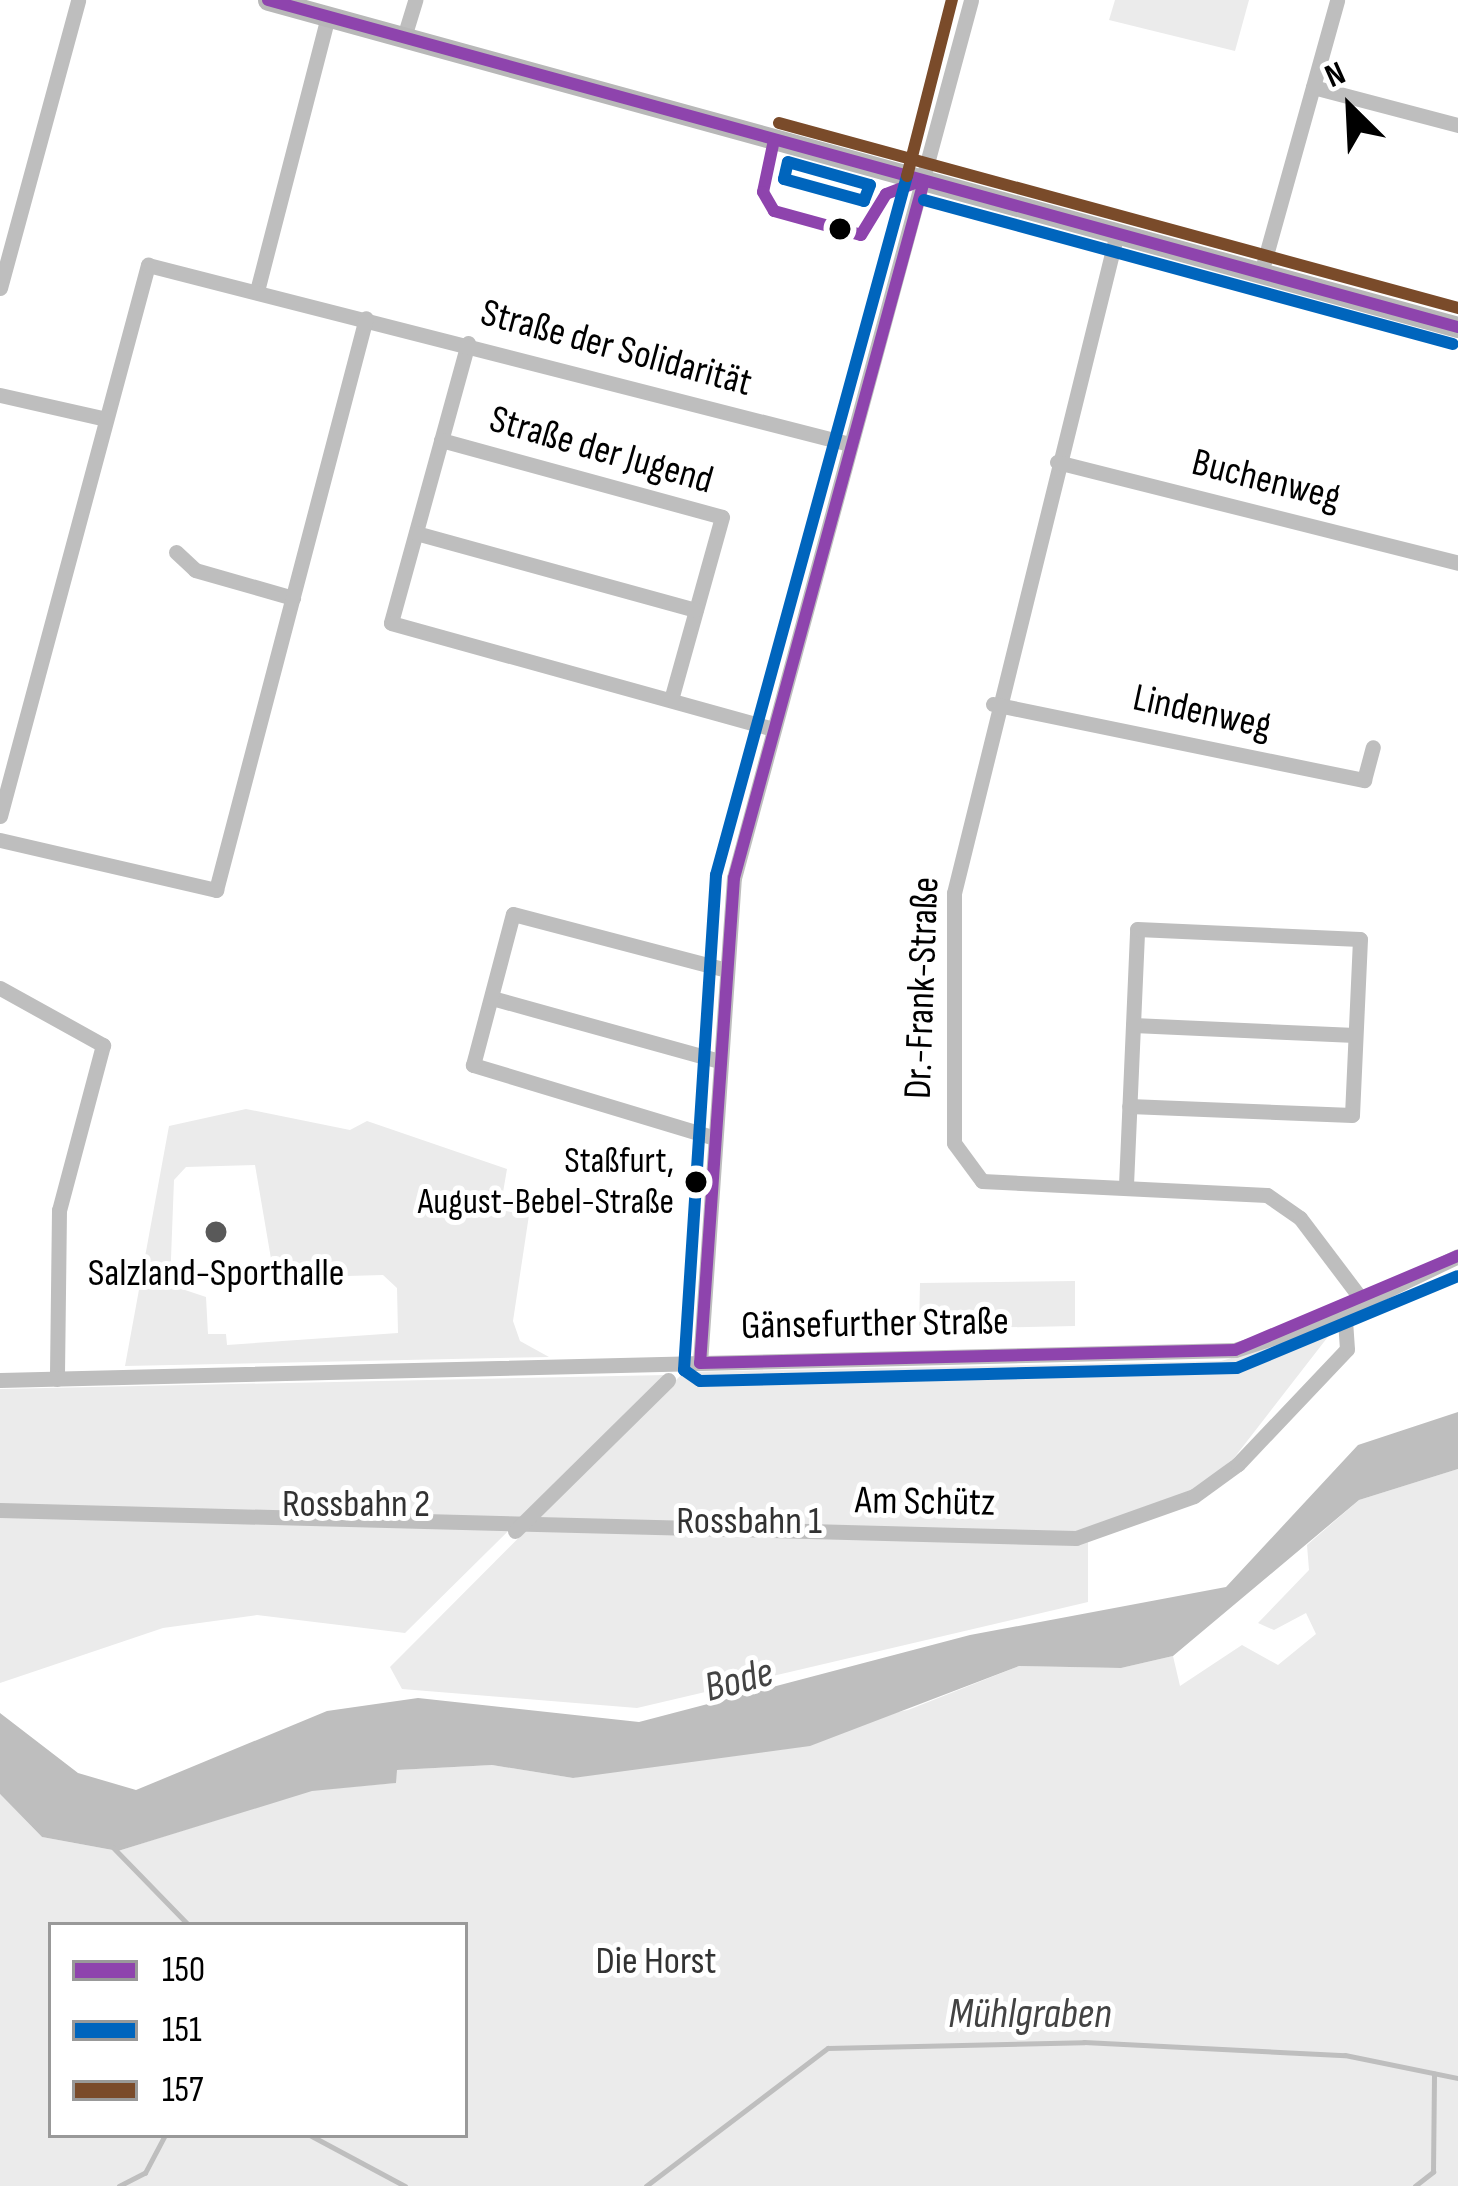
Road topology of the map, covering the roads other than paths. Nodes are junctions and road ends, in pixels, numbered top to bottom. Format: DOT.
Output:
graph roads {
  1 [pos="78,0"];
  2 [pos="268,0"];
  3 [pos="415,0"];
  4 [pos="971,0"];
  5 [pos="1337,0"];
  6 [pos="328,17"];
  7 [pos="404,38"];
  8 [pos="1313,87"];
  9 [pos="1458,124"];
  10 [pos="924,181"];
  11 [pos="1117,233"];
  12 [pos="1261,273"];
  13 [pos="258,287"];
  14 [pos="0,288"];
  15 [pos="366,318"];
  16 [pos="1458,327"];
  17 [pos="468,344"];
  18 [pos="0,394"];
  19 [pos="102,418"];
  20 [pos="441,440"];
  21 [pos="849,444"];
  22 [pos="1057,462"];
  23 [pos="416,533"];
  24 [pos="176,552"];
  25 [pos="1458,563"];
  26 [pos="293,598"];
  27 [pos="696,610"];
  28 [pos="671,700"];
  29 [pos="993,704"];
  30 [pos="770,728"];
  31 [pos="1373,747"];
  32 [pos="0,816"];
  33 [pos="0,840"];
  34 [pos="726,970"];
  35 [pos="0,988"];
  36 [pos="493,998"];
  37 [pos="1133,1025"];
  38 [pos="1355,1034"];
  39 [pos="719,1060"];
  40 [pos="1129,1106"];
  41 [pos="716,1138"];
  42 [pos="1126,1185"];
  43 [pos="1458,1256"];
  44 [pos="1362,1300"];
  45 [pos="1344,1310"];
  46 [pos="700,1363"];
  47 [pos="58,1379"];
  48 [pos="0,1380"];
  49 [pos="668,1380"];
  50 [pos="0,1510"];
  51 [pos="515,1531"];
  1 -- 14 [label="street"];
  2 -- 6 [label="street"];
  3 -- 7 [label="street"];
  4 -- 10 [label="street"];
  5 -- 8 [label="street"];
  6 -- 7 [label="street"];
  6 -- 13 [label="street"];
  7 -- 10 [label="street"];
  8 -- 9 [label="street"];
  8 -- 12 [label="street"];
  10 -- 11 [label="street"];
  10 -- 21 [label="street"];
  11 -- 12 [label="street"];
  11 -- 22 [label="street, Dr.-Frank-Straße"];
  12 -- 16 [label="street"];
  13 -- 15 [label="street, Straße der Solidarität"];
  13 -- 19 [label="street, Straße der Solidarität"];
  15 -- 17 [label="street, Straße der Solidarität"];
  15 -- 26 [label="street"];
  17 -- 20 [label="street, Straße der Jugend"];
  17 -- 21 [label="street, Straße der Solidarität"];
  18 -- 19 [label="street"];
  19 -- 32 [label="street"];
  20 -- 23 [label="street, Straße der Jugend"];
  20 -- 27 [label="street, Straße der Jugend"];
  21 -- 30 [label="street"];
  22 -- 25 [label="street, Buchenweg"];
  22 -- 29 [label="street, Dr.-Frank-Straße"];
  23 -- 27 [label="street"];
  23 -- 28 [label="street, Straße der Jugend"];
  24 -- 26 [label="street"];
  26 -- 33 [label="street"];
  27 -- 28 [label="street, Straße der Jugend"];
  28 -- 30 [label="street, Straße der Jugend"];
  29 -- 31 [label="street, Lindenweg"];
  29 -- 42 [label="street, Dr.-Frank-Straße"];
  30 -- 34 [label="street"];
  34 -- 36 [label="street"];
  34 -- 39 [label="street"];
  35 -- 47 [label="street"];
  36 -- 39 [label="street"];
  36 -- 41 [label="street"];
  37 -- 38 [label="street"];
  37 -- 38 [label="street"];
  37 -- 40 [label="street"];
  38 -- 40 [label="street"];
  39 -- 41 [label="street"];
  40 -- 42 [label="street"];
  41 -- 46 [label="street"];
  42 -- 44 [label="street, Dr.-Frank-Straße"];
  43 -- 44 [label="street, Gänsefurther Straße"];
  44 -- 45 [label="street, Gänsefurther Straße"];
  45 -- 46 [label="street, Gänsefurther Straße"];
  45 -- 51 [label="street, Am Schütz"];
  46 -- 47 [label="street, Gänsefurther Straße"];
  47 -- 48 [label="street, Gänsefurther Straße"];
  49 -- 51 [label="street"];
  50 -- 51 [label="street, Am Schütz"];
}
